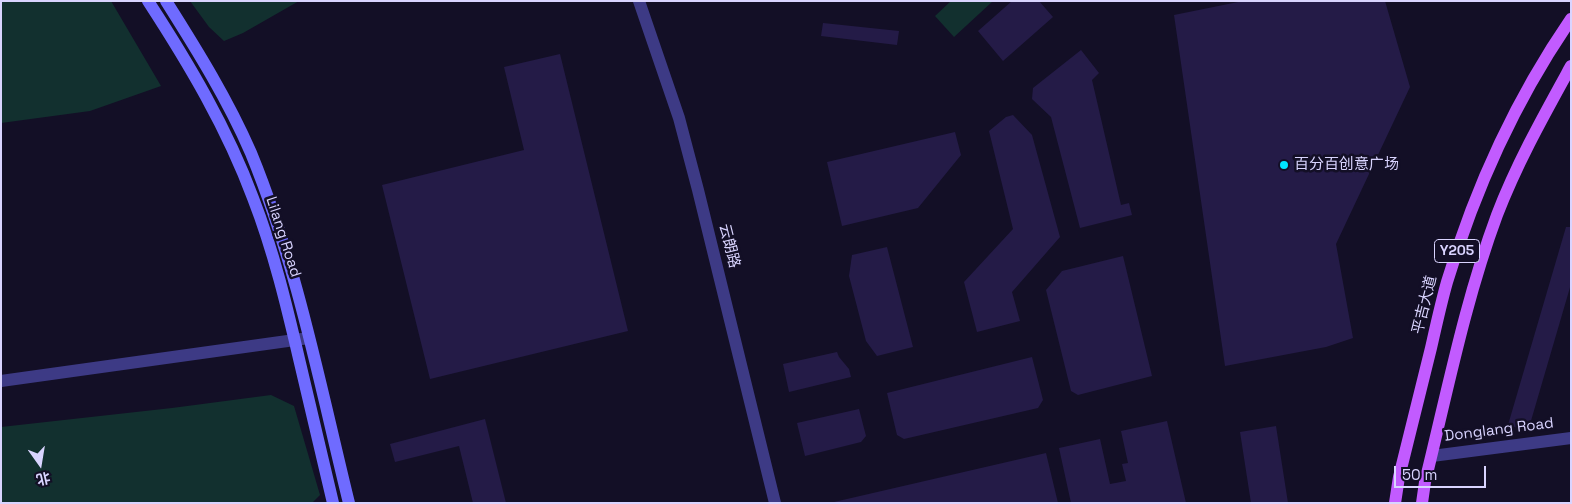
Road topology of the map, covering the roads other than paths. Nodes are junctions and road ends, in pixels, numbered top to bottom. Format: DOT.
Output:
graph roads {
  1 [pos="148,1"];
  2 [pos="166,1"];
  3 [pos="639,1"];
  4 [pos="1571,19"];
  5 [pos="1571,66"];
  6 [pos="308,338"];
  7 [pos="294,340"];
  8 [pos="1,381"];
  9 [pos="1571,438"];
  10 [pos="1432,456"];
  11 [pos="333,503"];
  12 [pos="348,503"];
  13 [pos="776,503"];
  14 [pos="1395,503"];
  15 [pos="1422,503"];
  1 -- 7 [label="street, Lilang Road"];
  2 -- 6 [label="street, Lilang Road"];
  3 -- 13 [label="street, 云朗路"];
  4 -- 14 [label="main road, 平吉大道 / Y205"];
  5 -- 10 [label="main road, Y205"];
  6 -- 7 [label="street"];
  6 -- 12 [label="street, Lilang Road"];
  7 -- 8 [label="street"];
  7 -- 11 [label="street, Lilang Road"];
  9 -- 10 [label="street, Donglang Road"];
  10 -- 15 [label="main road, Y205"];
}
